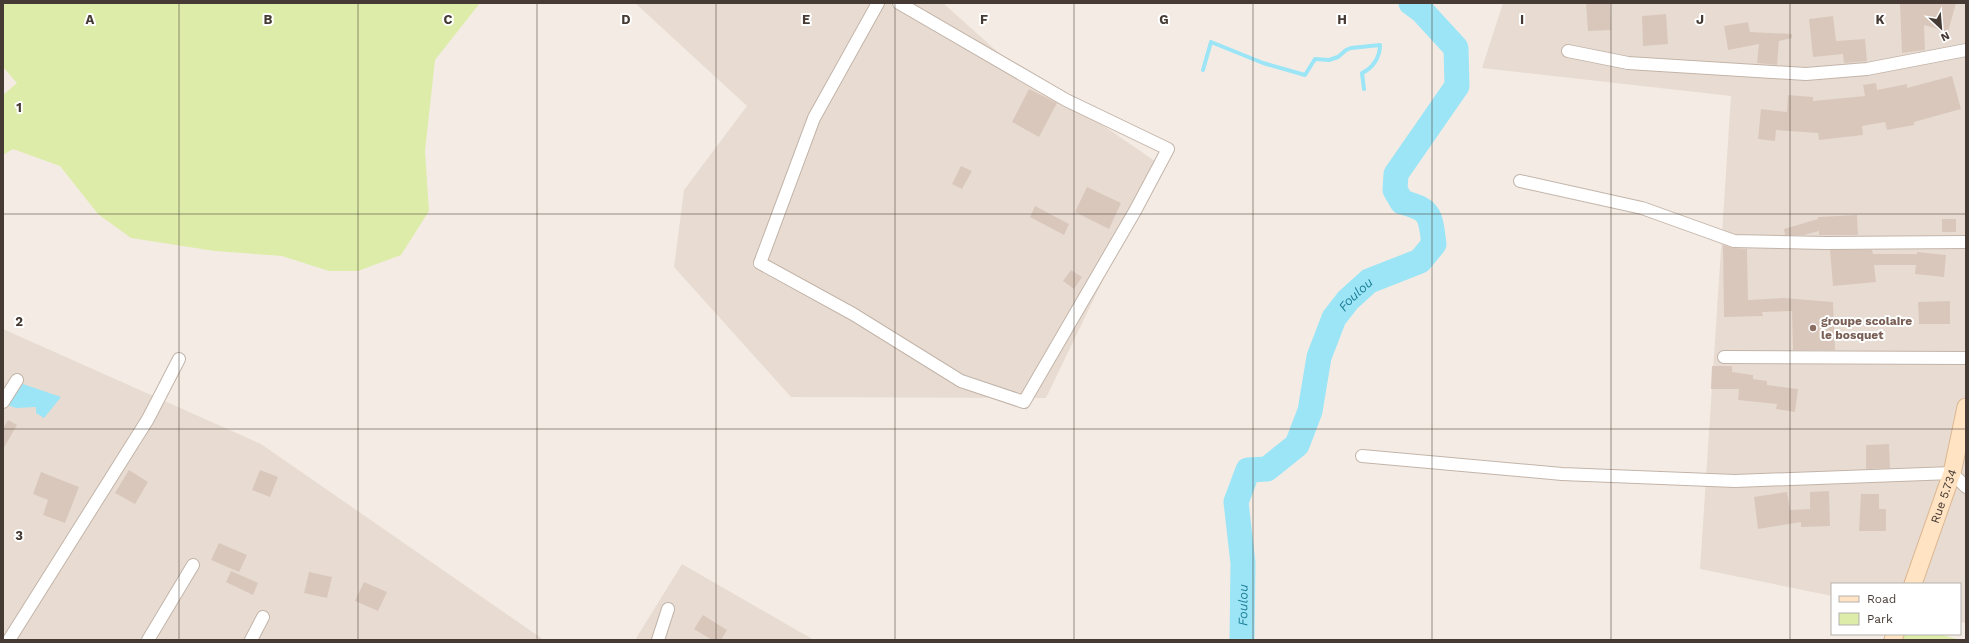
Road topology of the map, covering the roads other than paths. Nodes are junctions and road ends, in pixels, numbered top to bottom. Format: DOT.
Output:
graph roads {
  1 [pos="878,3"];
  2 [pos="899,3"];
  3 [pos="1966,50"];
  4 [pos="1568,51"];
  5 [pos="1520,180"];
  6 [pos="1966,242"];
  7 [pos="1724,357"];
  8 [pos="1966,358"];
  9 [pos="179,359"];
  10 [pos="17,380"];
  11 [pos="3,402"];
  12 [pos="1966,407"];
  13 [pos="1963,445"];
  14 [pos="1362,456"];
  15 [pos="1952,473"];
  16 [pos="1966,488"];
  17 [pos="193,565"];
  18 [pos="1913,583"];
  19 [pos="668,609"];
  20 [pos="263,617"];
  21 [pos="10,640"];
  22 [pos="148,640"];
  23 [pos="251,640"];
  24 [pos="658,640"];
  1 -- 2 [label="street"];
  3 -- 4 [label="street"];
  5 -- 6 [label="street"];
  7 -- 8 [label="street"];
  9 -- 21 [label="street"];
  10 -- 11 [label="street"];
  12 -- 13 [label="street, Rue 5.734"];
  13 -- 15 [label="street, Rue 5.734"];
  14 -- 15 [label="street"];
  15 -- 16 [label="street"];
  15 -- 18 [label="street, Rue 5.734"];
  17 -- 22 [label="street"];
  19 -- 24 [label="street"];
  20 -- 23 [label="street"];
}
